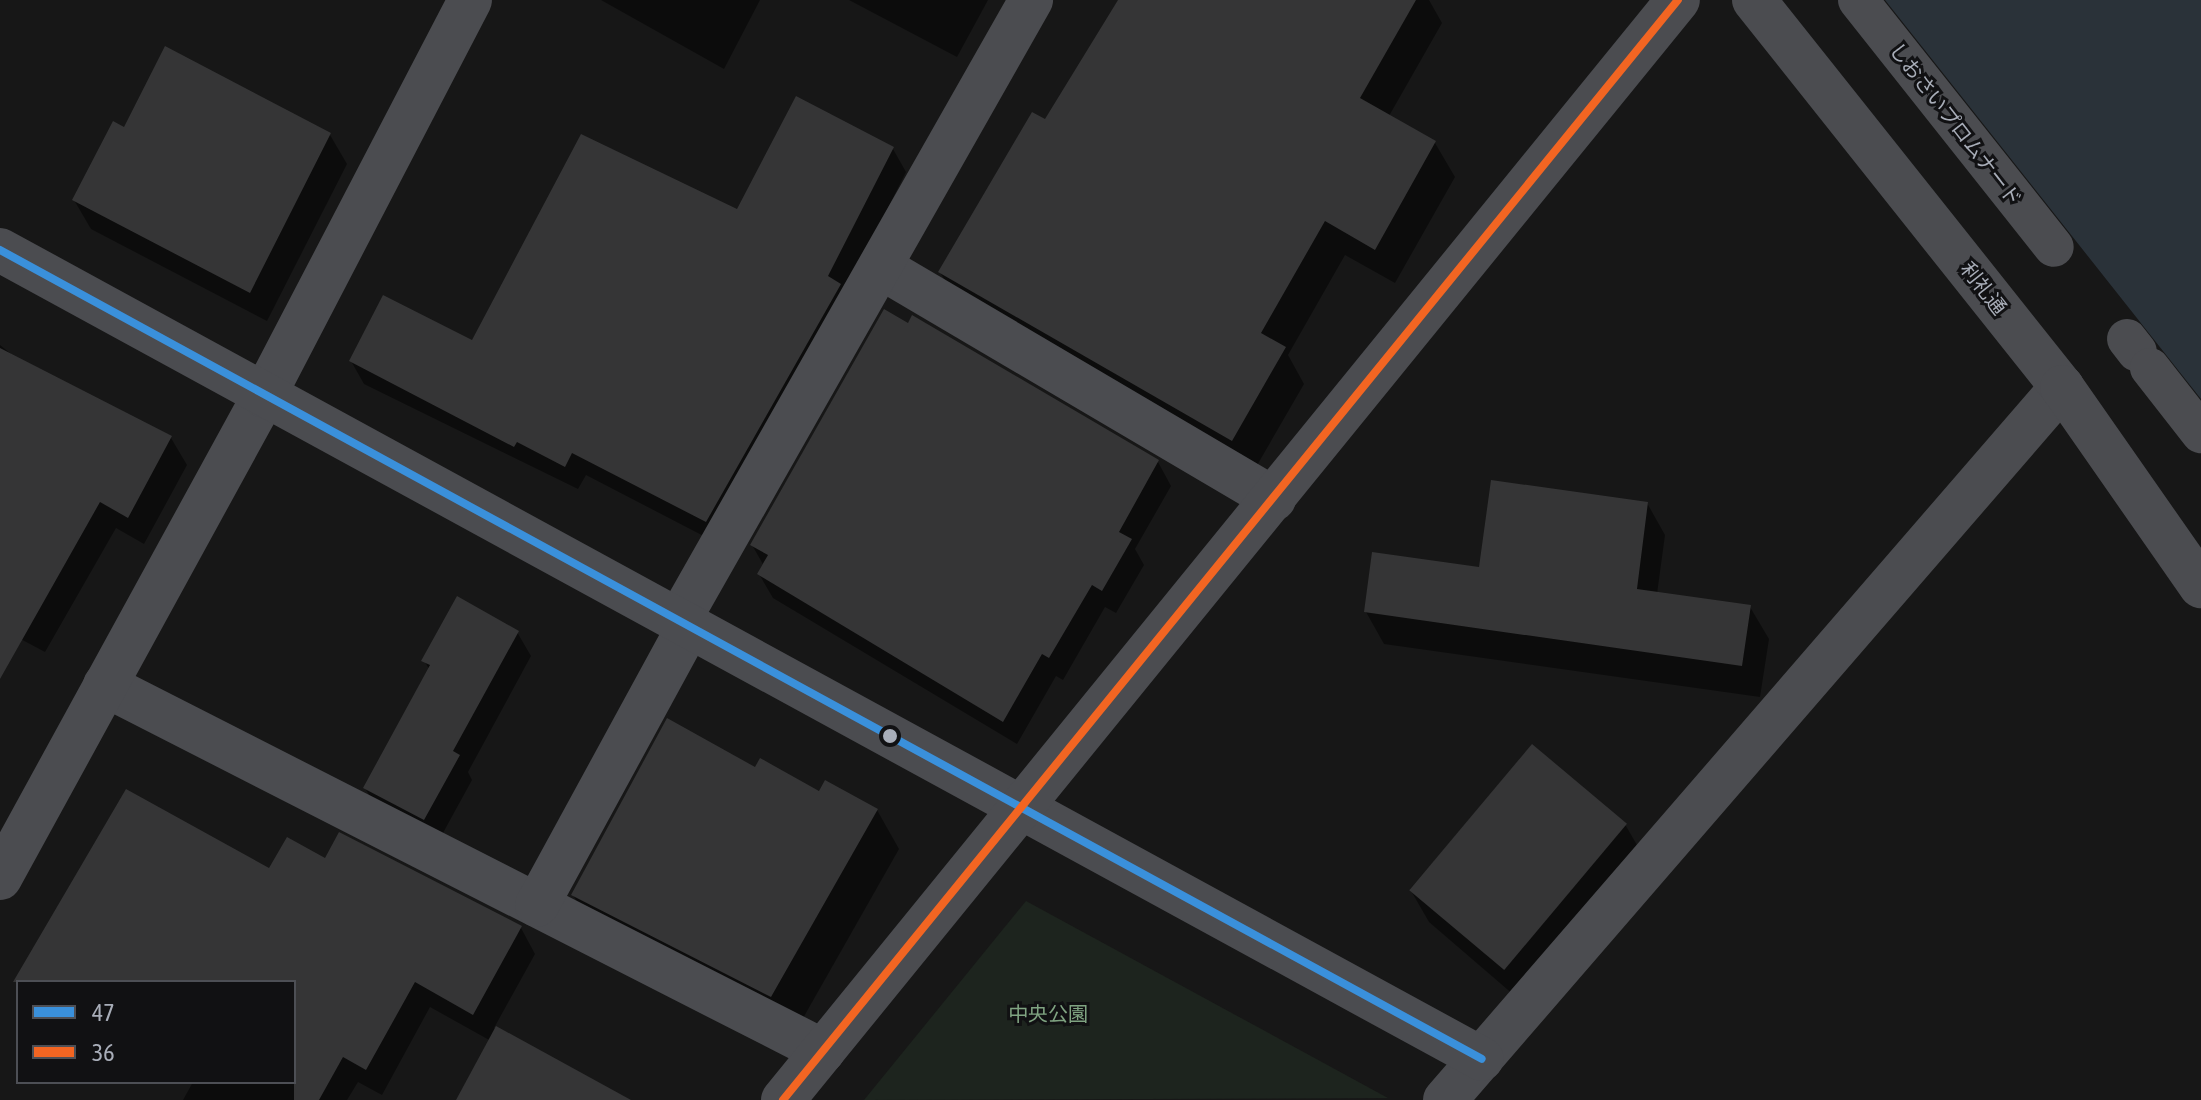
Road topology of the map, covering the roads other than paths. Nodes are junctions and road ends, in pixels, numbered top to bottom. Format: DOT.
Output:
graph roads {
  1 [pos="470,0"];
  2 [pos="1031,0"];
  3 [pos="1678,0"];
  4 [pos="1754,0"];
  5 [pos="1858,0"];
  6 [pos="2054,247"];
  7 [pos="0,250"];
  8 [pos="882,268"];
  9 [pos="2138,353"];
  10 [pos="2062,387"];
  11 [pos="264,396"];
  12 [pos="2201,433"];
  13 [pos="1274,499"];
  14 [pos="2201,586"];
  15 [pos="684,623"];
  16 [pos="105,685"];
  17 [pos="1021,811"];
  18 [pos="0,878"];
  19 [pos="537,905"];
  20 [pos="823,1051"];
  21 [pos="1482,1059"];
  22 [pos="783,1100"];
  23 [pos="1445,1100"];
  1 -- 11 [label="street"];
  2 -- 8 [label="street"];
  3 -- 13 [label="street"];
  4 -- 10 [label="street, 利礼通"];
  5 -- 6 [label="street, しおさいプロムナード"];
  7 -- 11 [label="street"];
  8 -- 13 [label="street"];
  8 -- 15 [label="street"];
  9 -- 12 [label="street"];
  10 -- 14 [label="street, 利礼通"];
  10 -- 21 [label="street"];
  11 -- 15 [label="street"];
  11 -- 16 [label="street"];
  13 -- 17 [label="street"];
  15 -- 17 [label="street"];
  15 -- 19 [label="street"];
  16 -- 18 [label="street"];
  16 -- 19 [label="street"];
  17 -- 20 [label="street"];
  17 -- 21 [label="street"];
  19 -- 20 [label="street"];
  20 -- 22 [label="street"];
  21 -- 23 [label="street"];
}
